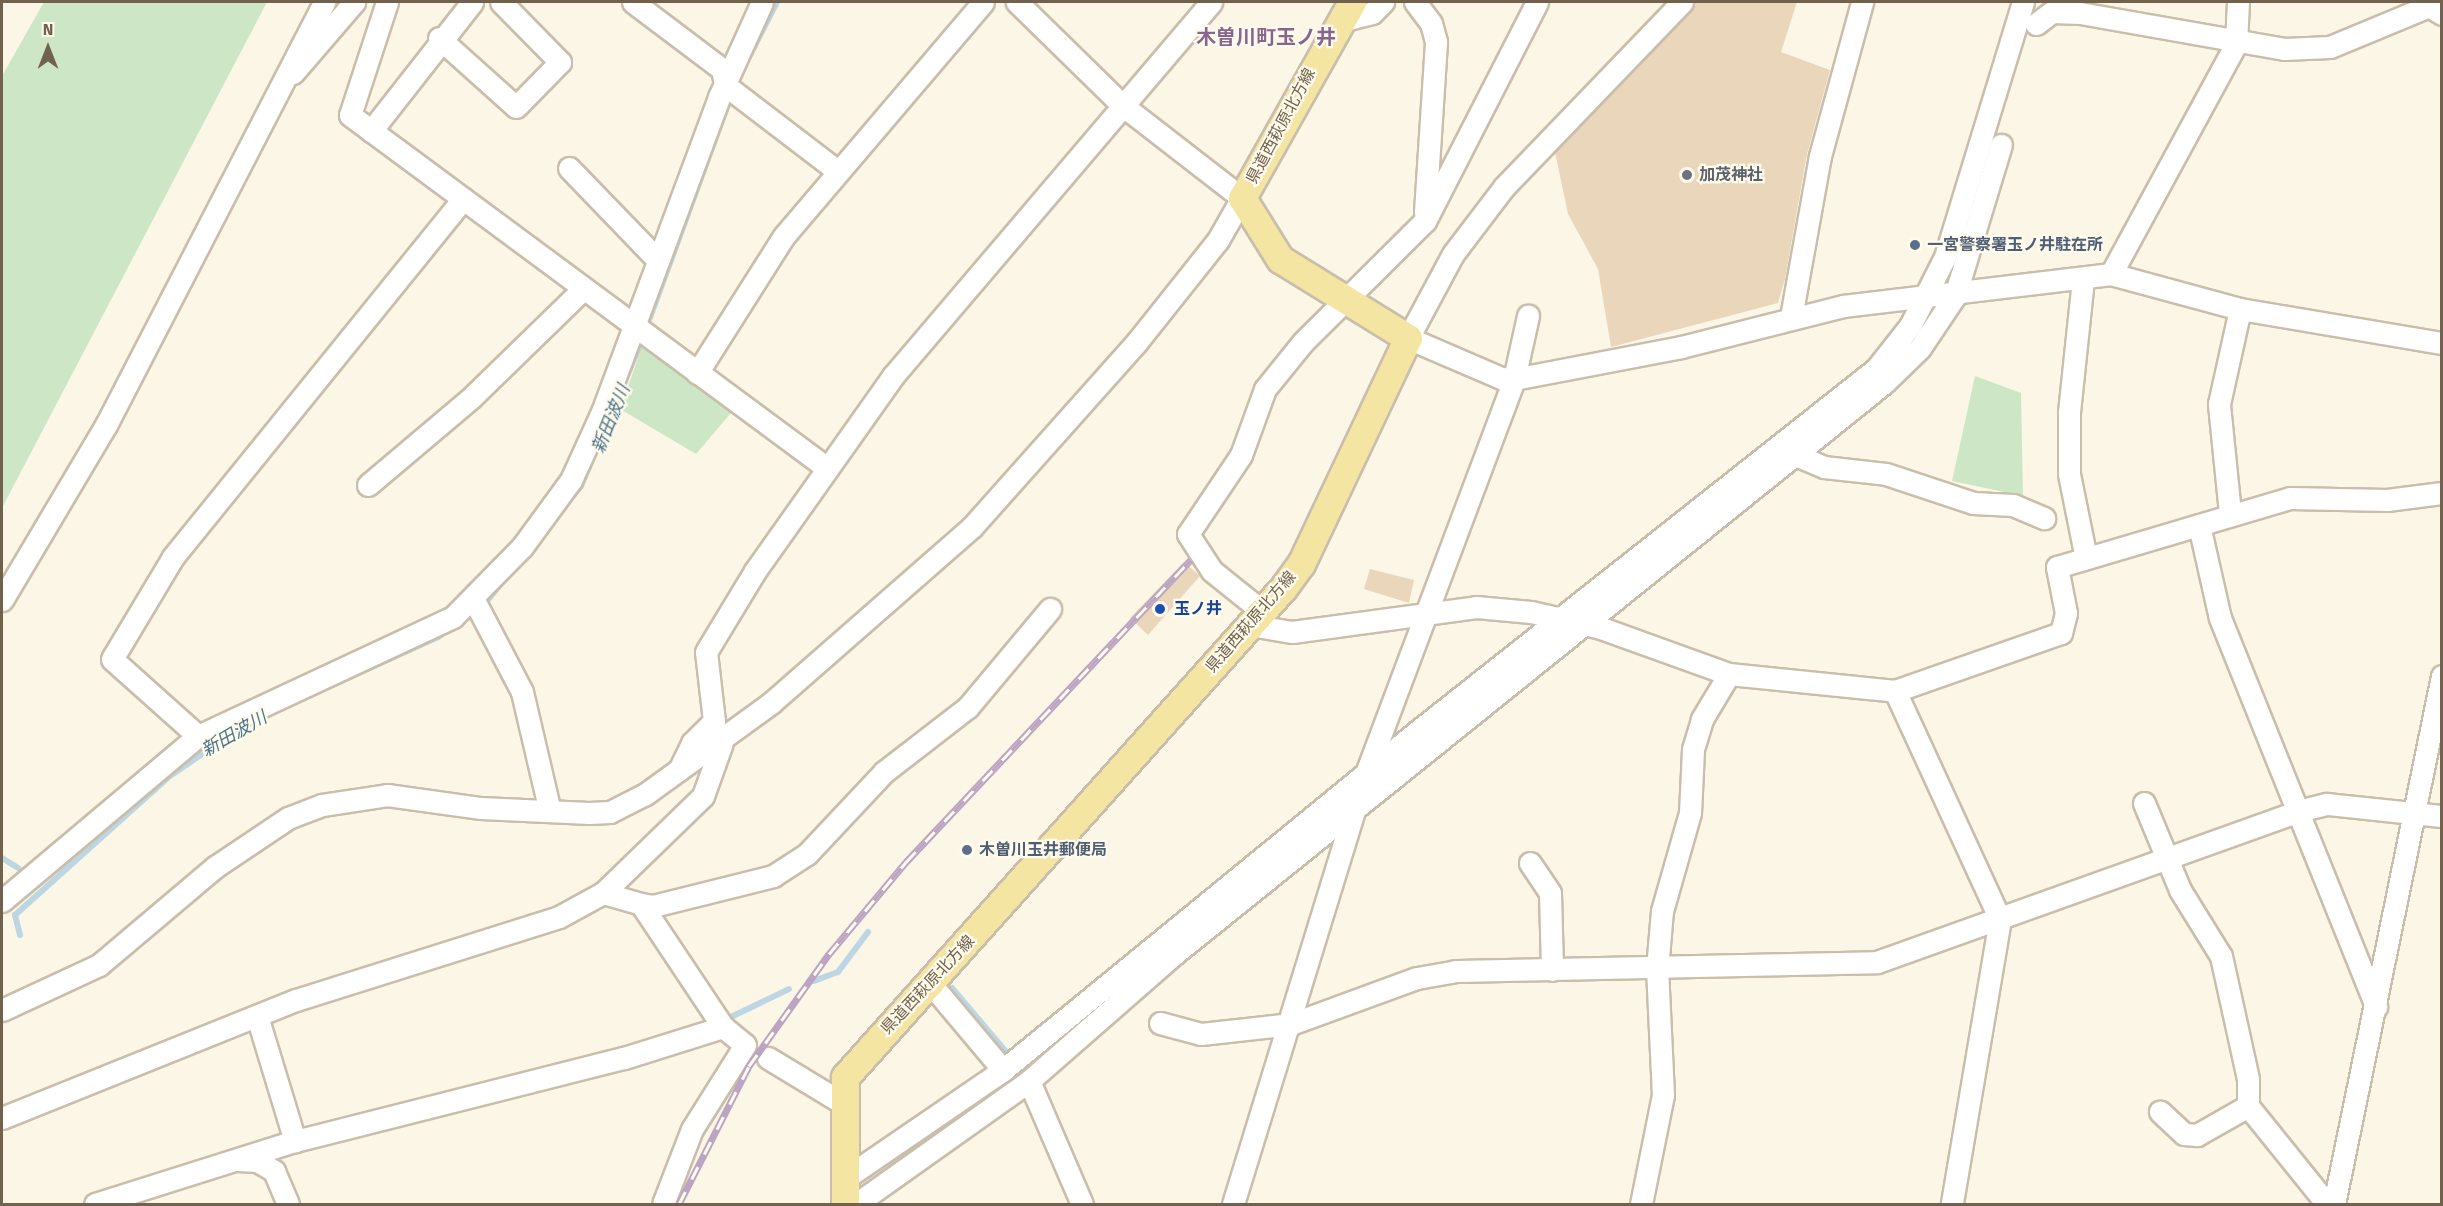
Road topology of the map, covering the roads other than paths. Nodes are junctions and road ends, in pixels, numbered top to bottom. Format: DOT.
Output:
graph roads {
  1 [pos="324,2"];
  2 [pos="354,2"];
  3 [pos="387,2"];
  4 [pos="472,2"];
  5 [pos="501,2"];
  6 [pos="633,2"];
  7 [pos="762,2"];
  8 [pos="983,2"];
  9 [pos="1017,2"];
  10 [pos="1211,2"];
  11 [pos="1383,2"];
  12 [pos="1415,2"];
  13 [pos="1537,2"];
  14 [pos="1682,2"];
  15 [pos="1862,2"];
  16 [pos="2023,2"];
  17 [pos="2238,2"];
  18 [pos="1346,11"];
  19 [pos="2442,14"];
  20 [pos="2036,24"];
  21 [pos="439,38"];
  22 [pos="2236,44"];
  23 [pos="285,75"];
  24 [pos="725,85"];
  25 [pos="1121,104"];
  26 [pos="371,131"];
  27 [pos="2001,145"];
  28 [pos="569,168"];
  29 [pos="836,170"];
  30 [pos="1242,198"];
  31 [pos="463,199"];
  32 [pos="1425,221"];
  33 [pos="657,259"];
  34 [pos="2111,274"];
  35 [pos="2083,279"];
  36 [pos="581,291"];
  37 [pos="1955,296"];
  38 [pos="1926,299"];
  39 [pos="1345,302"];
  40 [pos="2240,309"];
  41 [pos="1528,316"];
  42 [pos="1791,317"];
  43 [pos="633,325"];
  44 [pos="1407,338"];
  45 [pos="2442,343"];
  46 [pos="697,373"];
  47 [pos="1514,379"];
  48 [pos="1798,456"];
  49 [pos="827,468"];
  50 [pos="368,485"];
  51 [pos="2442,493"];
  52 [pos="2230,513"];
  53 [pos="2044,518"];
  54 [pos="2199,525"];
  55 [pos="2086,558"];
  56 [pos="2,600"];
  57 [pos="474,600"];
  58 [pos="1050,609"];
  59 [pos="1424,613"];
  60 [pos="1561,616"];
  61 [pos="1256,618"];
  62 [pos="1587,624"];
  63 [pos="1729,674"];
  64 [pos="2442,676"];
  65 [pos="1895,691"];
  66 [pos="198,736"];
  67 [pos="722,743"];
  68 [pos="679,770"];
  69 [pos="1365,778"];
  70 [pos="2145,803"];
  71 [pos="550,811"];
  72 [pos="2298,811"];
  73 [pos="1353,812"];
  74 [pos="2414,813"];
  75 [pos="2442,816"];
  76 [pos="2165,856"];
  77 [pos="1530,863"];
  78 [pos="603,893"];
  79 [pos="2,902"];
  80 [pos="642,904"];
  81 [pos="2000,919"];
  82 [pos="1657,969"];
  83 [pos="1552,970"];
  84 [pos="930,983"];
  85 [pos="2376,1008"];
  86 [pos="2,1010"];
  87 [pos="257,1016"];
  88 [pos="1160,1023"];
  89 [pos="1291,1024"];
  90 [pos="723,1027"];
  91 [pos="768,1058"];
  92 [pos="1003,1070"];
  93 [pos="1029,1081"];
  94 [pos="844,1104"];
  95 [pos="2248,1106"];
  96 [pos="2160,1112"];
  97 [pos="2,1118"];
  98 [pos="295,1141"];
  99 [pos="233,1160"];
  100 [pos="844,1192"];
  101 [pos="95,1204"];
  102 [pos="288,1204"];
  103 [pos="663,1204"];
  104 [pos="856,1204"];
  105 [pos="1082,1204"];
  106 [pos="1233,1204"];
  107 [pos="1641,1204"];
  108 [pos="1952,1204"];
  109 [pos="2327,1204"];
  110 [pos="2334,1204"];
  1 -- 23 [label="street"];
  2 -- 23 [label="street"];
  3 -- 26 [label="street"];
  4 -- 21 [label="street"];
  5 -- 21 [label="street"];
  6 -- 24 [label="street"];
  7 -- 24 [label="street"];
  8 -- 29 [label="street"];
  9 -- 25 [label="street"];
  10 -- 25 [label="street"];
  11 -- 18 [label="street"];
  12 -- 32 [label="street"];
  13 -- 32 [label="street"];
  14 -- 44 [label="street"];
  15 -- 42 [label="street"];
  16 -- 38 [label="street"];
  17 -- 22 [label="street"];
  18 -- 30 [label="main road, 県道西萩原北方線"];
  19 -- 22 [label="street"];
  20 -- 22 [label="street"];
  21 -- 26 [label="street"];
  22 -- 34 [label="street"];
  23 -- 56 [label="street"];
  24 -- 29 [label="street"];
  24 -- 33 [label="street"];
  25 -- 30 [label="street"];
  25 -- 49 [label="street"];
  26 -- 31 [label="street"];
  27 -- 37 [label="street"];
  28 -- 33 [label="street"];
  29 -- 46 [label="street"];
  30 -- 39 [label="main road, 県道西萩原北方線"];
  30 -- 67 [label="street"];
  31 -- 36 [label="street"];
  31 -- 66 [label="street"];
  32 -- 39 [label="street"];
  33 -- 43 [label="street"];
  34 -- 35 [label="street"];
  34 -- 40 [label="street"];
  35 -- 37 [label="street"];
  35 -- 55 [label="street"];
  36 -- 43 [label="street"];
  36 -- 50 [label="street"];
  37 -- 38 [label="street"];
  37 -- 48 [label="street"];
  38 -- 42 [label="street"];
  38 -- 60 [label="street"];
  39 -- 44 [label="main road, 県道西萩原北方線"];
  39 -- 61 [label="street"];
  40 -- 45 [label="street"];
  40 -- 52 [label="street"];
  41 -- 47 [label="street"];
  42 -- 47 [label="street"];
  43 -- 46 [label="street"];
  43 -- 57 [label="street"];
  44 -- 47 [label="street"];
  44 -- 61 [label="main road, 県道西萩原北方線"];
  46 -- 49 [label="street"];
  47 -- 59 [label="street"];
  48 -- 53 [label="street"];
  48 -- 62 [label="street"];
  49 -- 68 [label="street"];
  51 -- 52 [label="street"];
  52 -- 54 [label="street"];
  54 -- 55 [label="street"];
  54 -- 72 [label="street"];
  55 -- 65 [label="street"];
  57 -- 66 [label="street"];
  57 -- 71 [label="street"];
  58 -- 80 [label="street"];
  59 -- 60 [label="street"];
  59 -- 61 [label="street"];
  59 -- 69 [label="street"];
  60 -- 62 [label="street"];
  60 -- 69 [label="street"];
  61 -- 84 [label="main road, 県道西萩原北方線"];
  62 -- 63 [label="street"];
  62 -- 73 [label="street"];
  63 -- 65 [label="street"];
  63 -- 82 [label="street"];
  64 -- 74 [label="street"];
  65 -- 81 [label="street"];
  66 -- 79 [label="street"];
  67 -- 68 [label="street"];
  67 -- 78 [label="street"];
  68 -- 71 [label="street"];
  69 -- 73 [label="street"];
  69 -- 92 [label="street"];
  70 -- 76 [label="street"];
  71 -- 86 [label="street"];
  72 -- 74 [label="street"];
  72 -- 76 [label="street"];
  72 -- 85 [label="street"];
  73 -- 89 [label="street"];
  73 -- 93 [label="street"];
  74 -- 75 [label="street"];
  74 -- 85 [label="street"];
  76 -- 81 [label="street"];
  76 -- 95 [label="street"];
  77 -- 83 [label="street"];
  78 -- 80 [label="street"];
  78 -- 87 [label="street"];
  80 -- 90 [label="street"];
  81 -- 82 [label="street"];
  81 -- 108 [label="street"];
  82 -- 83 [label="street"];
  82 -- 107 [label="street"];
  83 -- 89 [label="street"];
  84 -- 92 [label="street"];
  84 -- 94 [label="main road, 県道西萩原北方線"];
  85 -- 110 [label="street"];
  87 -- 97 [label="street"];
  87 -- 98 [label="street"];
  88 -- 89 [label="street"];
  89 -- 106 [label="street"];
  90 -- 98 [label="street"];
  90 -- 103 [label="street"];
  91 -- 94 [label="street"];
  92 -- 100 [label="street"];
  93 -- 104 [label="street"];
  93 -- 105 [label="street"];
  94 -- 100 [label="main road, 県道西萩原北方線"];
  95 -- 96 [label="street"];
  95 -- 109 [label="street"];
  98 -- 99 [label="street"];
  99 -- 101 [label="street"];
  99 -- 102 [label="street"];
}
